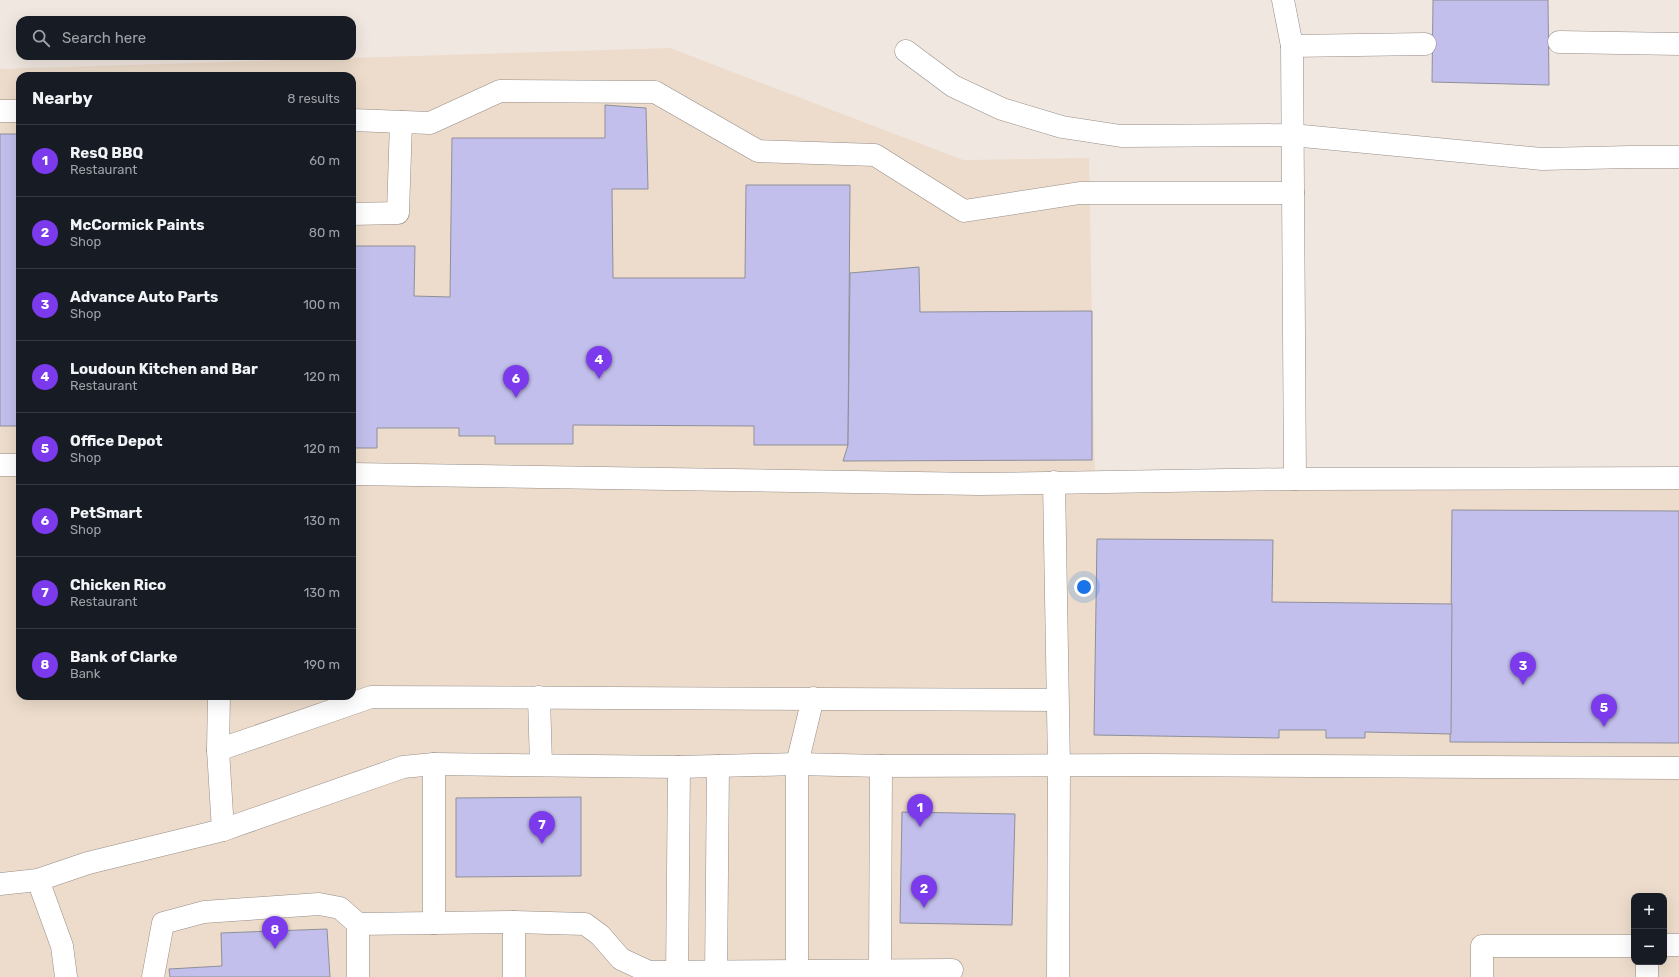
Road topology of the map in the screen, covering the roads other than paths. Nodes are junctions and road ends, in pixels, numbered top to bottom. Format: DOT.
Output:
graph roads {
  1 [pos="1283,0"];
  2 [pos="1559,42"];
  3 [pos="1425,44"];
  4 [pos="1679,44"];
  5 [pos="1292,46"];
  6 [pos="906,51"];
  7 [pos="0,110"];
  8 [pos="16,111"];
  9 [pos="356,120"];
  10 [pos="401,122"];
  11 [pos="1292,135"];
  12 [pos="1679,157"];
  13 [pos="1293,193"];
  14 [pos="356,214"];
  15 [pos="0,465"];
  16 [pos="16,466"];
  17 [pos="356,474"];
  18 [pos="1679,478"];
  19 [pos="1295,479"];
  20 [pos="1054,482"];
  21 [pos="539,697"];
  22 [pos="813,698"];
  23 [pos="219,700"];
  24 [pos="1057,700"];
  25 [pos="218,750"];
  26 [pos="434,764"];
  27 [pos="797,764"];
  28 [pos="541,765"];
  29 [pos="718,766"];
  30 [pos="881,766"];
  31 [pos="1059,766"];
  32 [pos="679,767"];
  33 [pos="1679,768"];
  34 [pos="223,830"];
  35 [pos="38,880"];
  36 [pos="0,884"];
  37 [pos="514,922"];
  38 [pos="434,923"];
  39 [pos="358,924"];
  40 [pos="1667,945"];
  41 [pos="1679,945"];
  42 [pos="1631,946"];
  43 [pos="1647,965"];
  44 [pos="952,970"];
  45 [pos="880,971"];
  46 [pos="716,974"];
  47 [pos="797,974"];
  48 [pos="677,975"];
  49 [pos="66,977"];
  50 [pos="153,977"];
  51 [pos="358,977"];
  52 [pos="514,977"];
  53 [pos="1058,977"];
  54 [pos="1482,977"];
  55 [pos="1647,977"];
  1 -- 5 [label="lane"];
  2 -- 4 [label="lane"];
  3 -- 5 [label="lane"];
  5 -- 11 [label="lane"];
  6 -- 11 [label="lane"];
  7 -- 8 [label="lane"];
  9 -- 10 [label="lane"];
  10 -- 13 [label="lane"];
  10 -- 14 [label="lane"];
  11 -- 12 [label="lane"];
  11 -- 13 [label="lane"];
  13 -- 19 [label="lane"];
  15 -- 16 [label="lane"];
  17 -- 20 [label="lane"];
  18 -- 19 [label="lane"];
  19 -- 20 [label="lane"];
  20 -- 24 [label="lane"];
  21 -- 22 [label="lane"];
  21 -- 25 [label="lane"];
  21 -- 28 [label="lane"];
  22 -- 24 [label="lane"];
  22 -- 27 [label="lane"];
  23 -- 25 [label="lane"];
  24 -- 31 [label="lane"];
  25 -- 34 [label="lane"];
  26 -- 28 [label="lane"];
  26 -- 34 [label="lane"];
  26 -- 38 [label="lane"];
  27 -- 29 [label="lane"];
  27 -- 30 [label="lane"];
  27 -- 47 [label="lane"];
  28 -- 32 [label="lane"];
  29 -- 32 [label="lane"];
  29 -- 46 [label="lane"];
  30 -- 31 [label="lane"];
  30 -- 45 [label="lane"];
  31 -- 33 [label="lane"];
  31 -- 53 [label="lane"];
  32 -- 48 [label="lane"];
  34 -- 35 [label="lane"];
  35 -- 36 [label="lane"];
  35 -- 49 [label="lane"];
  37 -- 38 [label="lane"];
  37 -- 48 [label="lane"];
  37 -- 52 [label="lane"];
  38 -- 39 [label="lane"];
  39 -- 50 [label="lane"];
  39 -- 51 [label="lane"];
  40 -- 41 [label="lane"];
  42 -- 54 [label="lane"];
  43 -- 55 [label="lane"];
  44 -- 45 [label="lane"];
  45 -- 47 [label="lane"];
  46 -- 47 [label="lane"];
  46 -- 48 [label="lane"];
}
